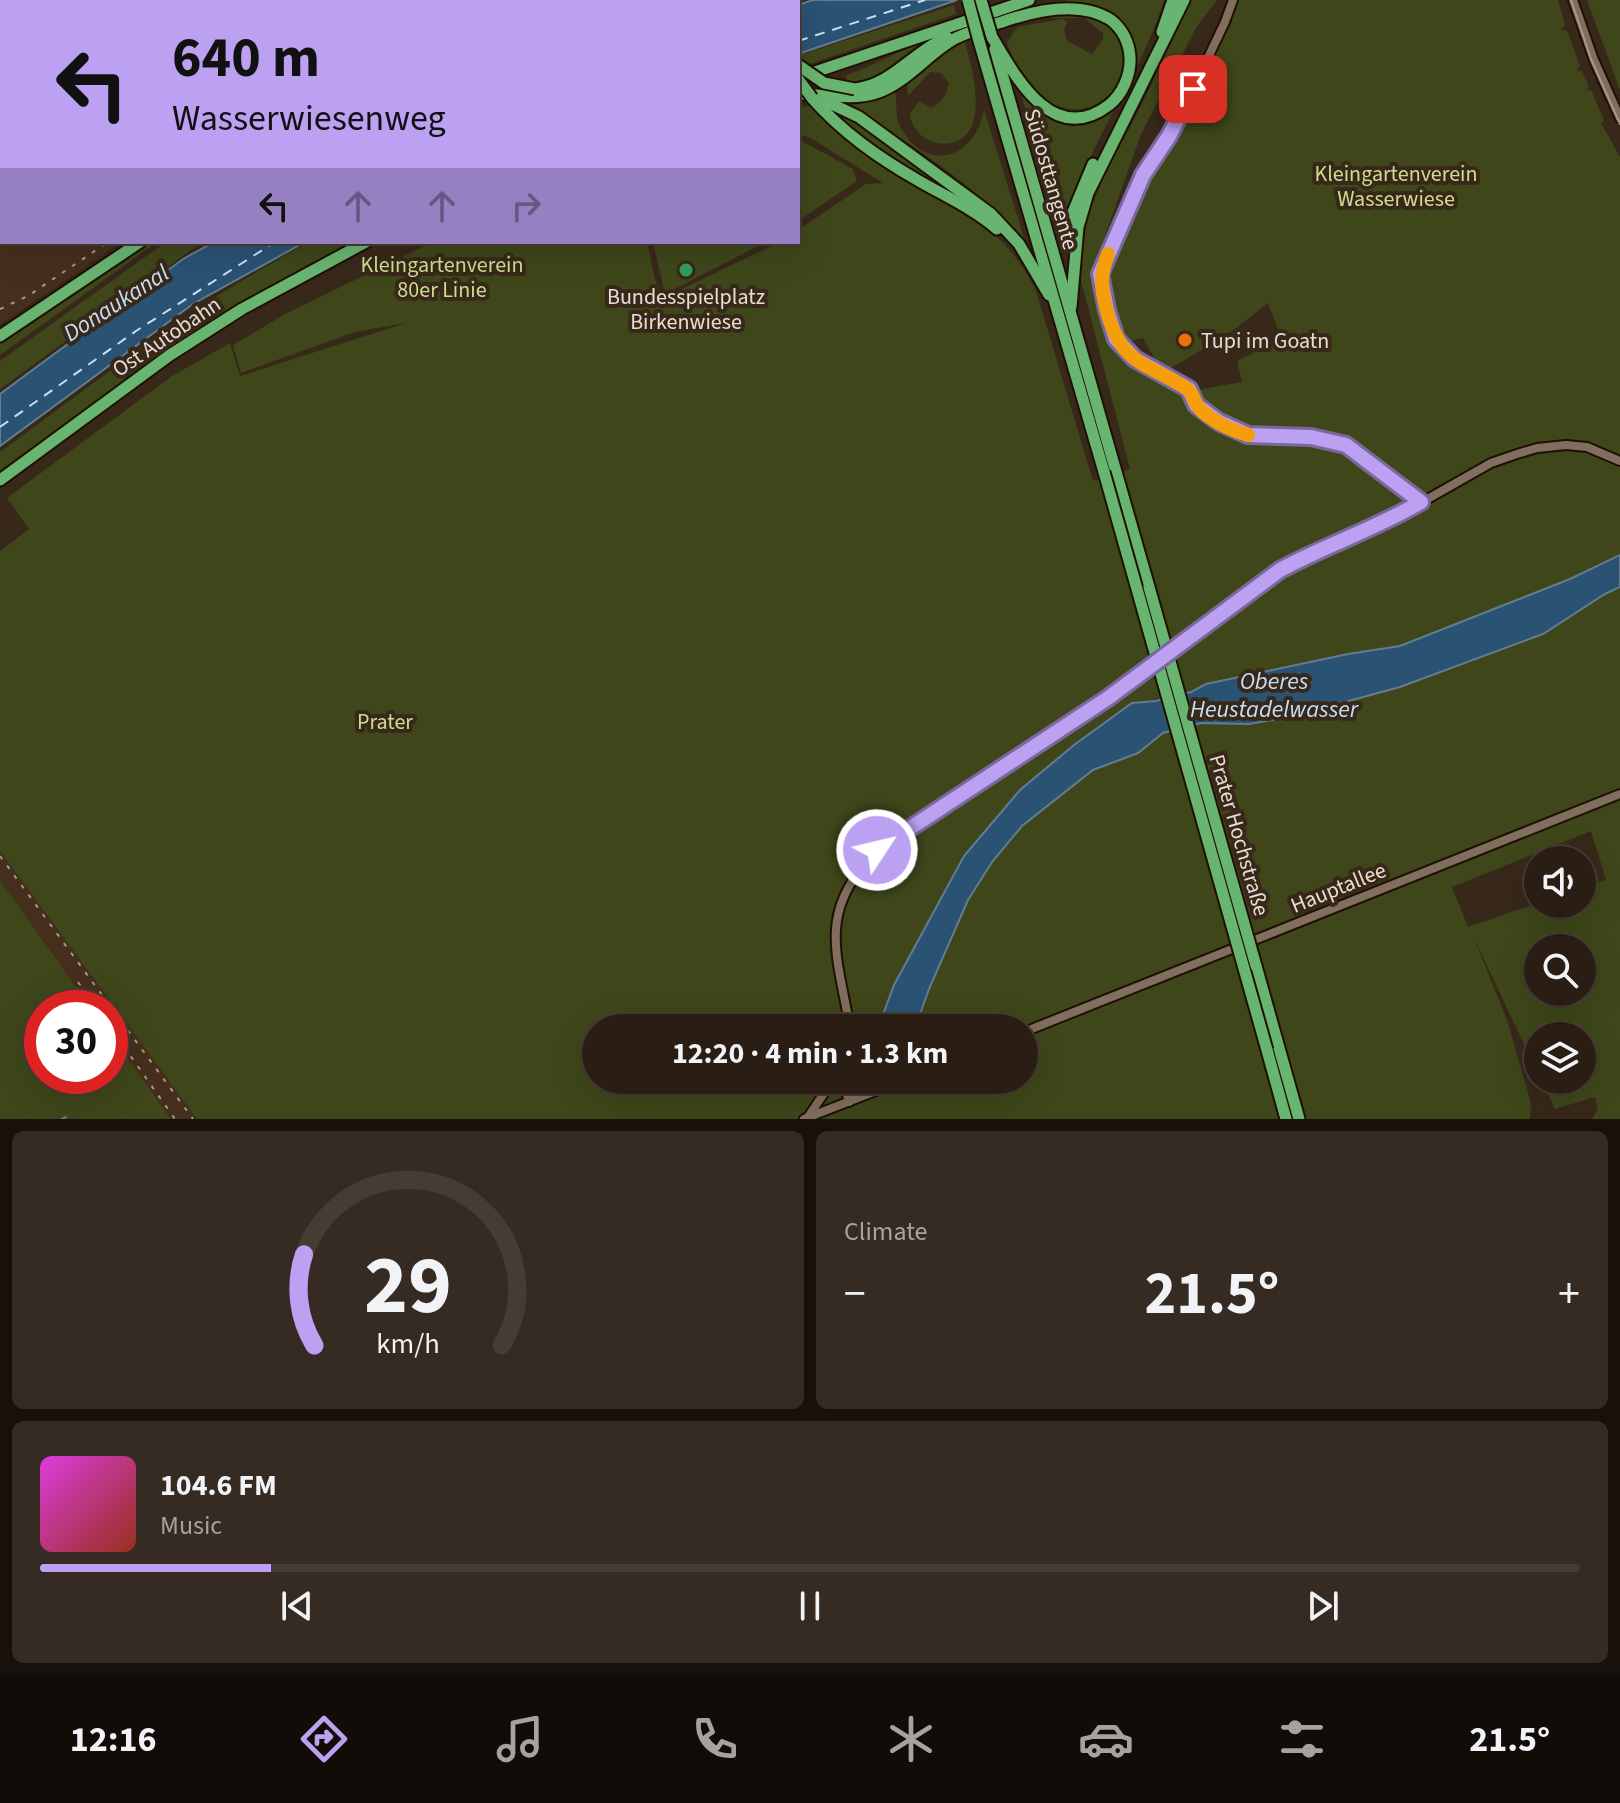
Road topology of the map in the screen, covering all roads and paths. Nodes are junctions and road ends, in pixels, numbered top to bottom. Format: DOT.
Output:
graph roads {
  1 [pos="968,0"];
  2 [pos="981,0"];
  3 [pos="1029,0"];
  4 [pos="1055,0"];
  5 [pos="1173,0"];
  6 [pos="1184,0"];
  7 [pos="1233,0"];
  8 [pos="1573,0"];
  9 [pos="992,37"];
  10 [pos="800,67"];
  11 [pos="800,77"];
  12 [pos="800,80"];
  13 [pos="804,94"];
  14 [pos="1620,118"];
  15 [pos="137,244"];
  16 [pos="362,244"];
  17 [pos="1024,255"];
  18 [pos="1057,310"];
  19 [pos="1071,315"];
  20 [pos="0,336"];
  21 [pos="1620,461"];
  22 [pos="1110,471"];
  23 [pos="0,480"];
  24 [pos="1421,502"];
  25 [pos="1620,794"];
  26 [pos="847,1014"];
  27 [pos="1038,1026"];
  28 [pos="823,1094"];
  29 [pos="847,1094"];
  30 [pos="869,1094"];
  31 [pos="849,1102"];
  32 [pos="806,1118"];
  33 [pos="1286,1119"];
  34 [pos="1299,1119"];
  1 -- 18 [label="highway, Südosttangente, bridge"];
  2 -- 9 [label="highway, bridge"];
  3 -- 11 [label="highway"];
  4 -- 10 [label="highway, bridge"];
  5 -- 19 [label="highway"];
  6 -- 19 [label="highway"];
  7 -- 24 [label="street"];
  8 -- 14 [label="street"];
  9 -- 13 [label="highway"];
  9 -- 19 [label="highway, Südosttangente"];
  12 -- 17 [label="highway, bridge"];
  13 -- 17 [label="highway"];
  15 -- 20 [label="highway"];
  16 -- 23 [label="highway, Ost Autobahn"];
  17 -- 18 [label="highway"];
  18 -- 22 [label="highway, Südosttangente"];
  19 -- 22 [label="highway, Südosttangente"];
  21 -- 24 [label="street"];
  22 -- 33 [label="highway, Prater Hochstraße, bridge"];
  22 -- 34 [label="highway, Prater Hochstraße, bridge"];
  24 -- 26 [label="street"];
  25 -- 27 [label="street, Hauptallee"];
  28 -- 32 [label="street"];
  29 -- 31 [label="street"];
  30 -- 31 [label="street"];
  31 -- 32 [label="street"];
}
